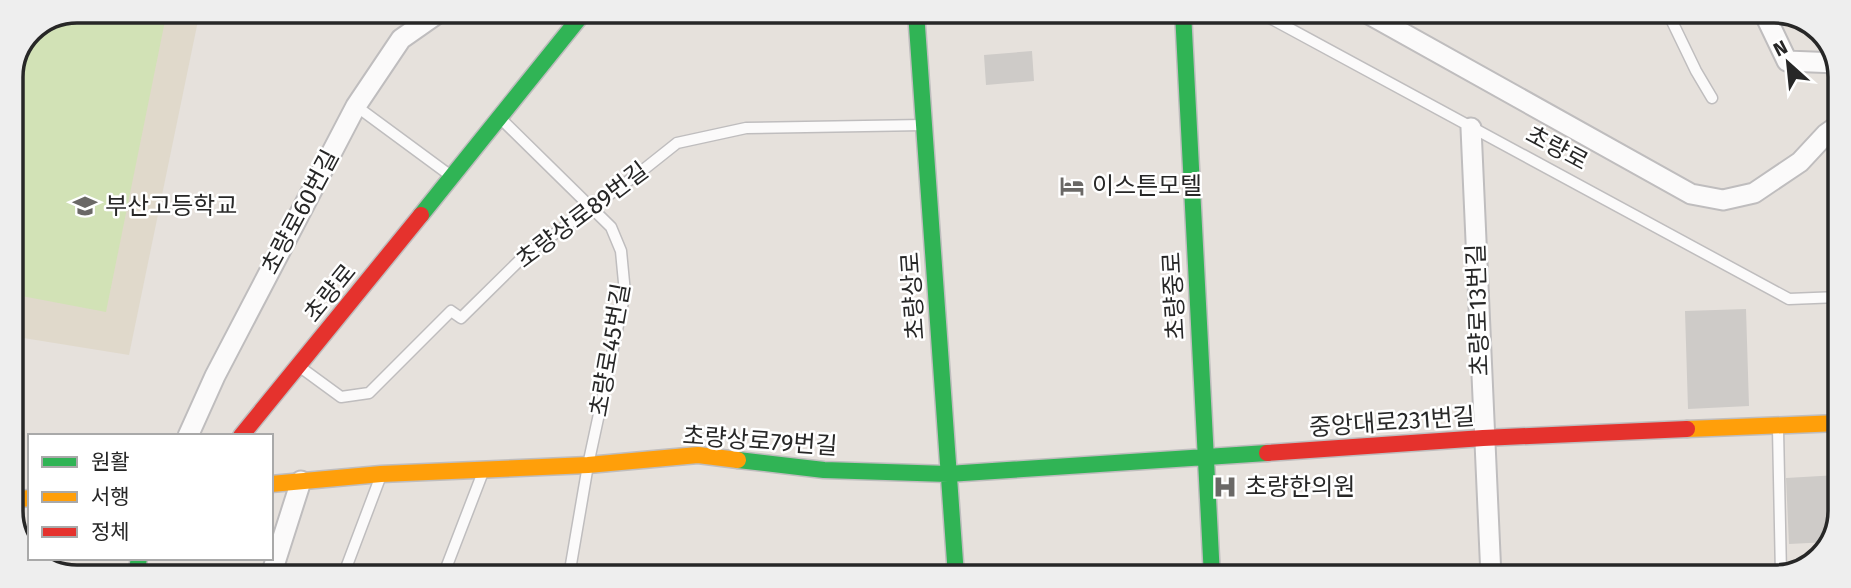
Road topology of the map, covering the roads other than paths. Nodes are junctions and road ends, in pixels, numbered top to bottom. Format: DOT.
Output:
graph roads {
  1 [pos="423,23"];
  2 [pos="574,23"];
  3 [pos="917,23"];
  4 [pos="1184,23"];
  5 [pos="1279,23"];
  6 [pos="1385,23"];
  7 [pos="1673,23"];
  8 [pos="1768,23"];
  9 [pos="1826,63"];
  10 [pos="1712,98"];
  11 [pos="356,106"];
  12 [pos="498,116"];
  13 [pos="923,125"];
  14 [pos="1471,128"];
  15 [pos="1828,133"];
  16 [pos="452,177"];
  17 [pos="591,206"];
  18 [pos="1828,298"];
  19 [pos="300,366"];
  20 [pos="1828,424"];
  21 [pos="1778,426"];
  22 [pos="189,434"];
  23 [pos="243,434"];
  24 [pos="1483,439"];
  25 [pos="1204,458"];
  26 [pos="588,465"];
  27 [pos="485,468"];
  28 [pos="381,474"];
  29 [pos="948,474"];
  30 [pos="301,481"];
  31 [pos="273,484"];
  32 [pos="1782,564"];
  33 [pos="274,565"];
  34 [pos="347,565"];
  35 [pos="447,565"];
  36 [pos="571,565"];
  37 [pos="955,565"];
  38 [pos="1211,565"];
  39 [pos="1490,565"];
  1 -- 11 [label="street, 초량로60번길"];
  2 -- 12 [label="street, 초량로"];
  3 -- 13 [label="street, 초량상로"];
  4 -- 25 [label="street, 초량중로"];
  5 -- 14 [label="lane, 초량로"];
  6 -- 15 [label="street"];
  7 -- 10 [label="lane"];
  8 -- 9 [label="street"];
  11 -- 16 [label="lane"];
  11 -- 22 [label="street, 초량로60번길"];
  12 -- 16 [label="street, 초량로"];
  12 -- 17 [label="lane, 초량로45번길"];
  13 -- 17 [label="lane, 초량상로89번길"];
  13 -- 29 [label="street, 초량상로"];
  14 -- 18 [label="lane, 초량로"];
  14 -- 24 [label="street, 초량로13번길"];
  16 -- 19 [label="street, 초량로"];
  17 -- 19 [label="lane, 초량상로89번길"];
  17 -- 26 [label="lane, 초량로45번길"];
  19 -- 23 [label="street, 초량로"];
  20 -- 21 [label="street, 중앙대로231번길"];
  21 -- 24 [label="street, 중앙대로231번길"];
  21 -- 32 [label="lane"];
  24 -- 25 [label="street, 중앙대로231번길"];
  24 -- 39 [label="street, 초량로13번길"];
  25 -- 29 [label="street, 중앙대로231번길"];
  25 -- 38 [label="street, 초량중로"];
  26 -- 27 [label="street, 초량상로79번길"];
  26 -- 29 [label="street, 초량상로79번길"];
  26 -- 36 [label="lane, 초량로45번길"];
  27 -- 28 [label="street, 초량상로79번길"];
  27 -- 35 [label="lane"];
  28 -- 30 [label="street, 초량상로79번길"];
  28 -- 34 [label="lane"];
  29 -- 37 [label="street, 초량상로"];
  30 -- 31 [label="street, 초량상로79번길"];
  30 -- 33 [label="street"];
}
